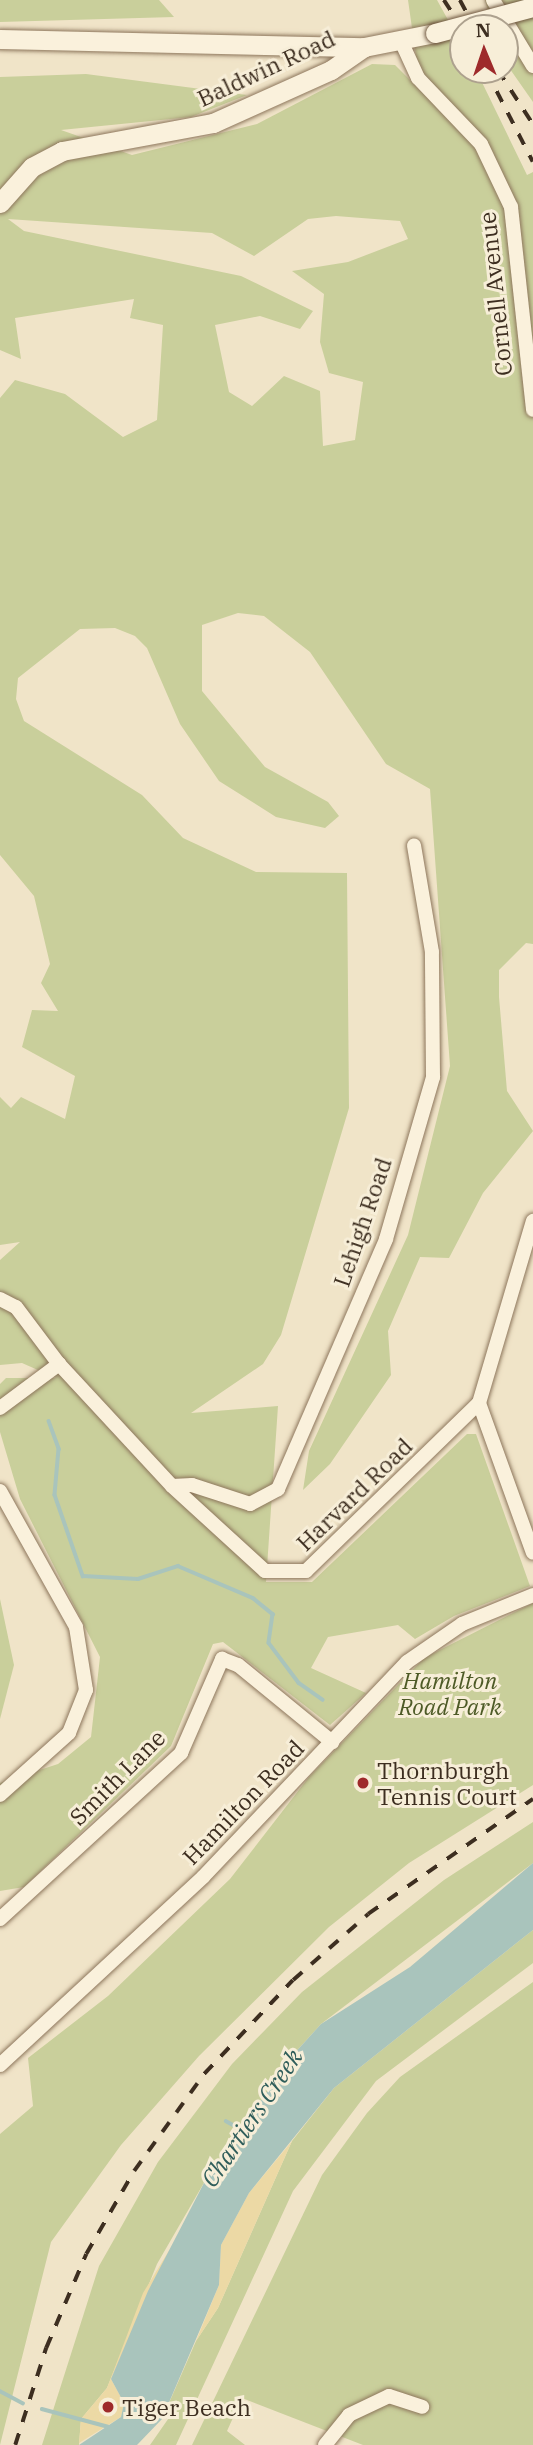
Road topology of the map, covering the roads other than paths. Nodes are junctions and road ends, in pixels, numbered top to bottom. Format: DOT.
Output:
graph roads {
  1 [pos="493,0"];
  2 [pos="533,7"];
  3 [pos="0,39"];
  4 [pos="401,41"];
  5 [pos="364,47"];
  6 [pos="533,66"];
  7 [pos="0,203"];
  8 [pos="533,410"];
  9 [pos="414,846"];
  10 [pos="533,1222"];
  11 [pos="0,1299"];
  12 [pos="59,1364"];
  13 [pos="479,1404"];
  14 [pos="0,1408"];
  15 [pos="172,1486"];
  16 [pos="0,1491"];
  17 [pos="533,1553"];
  18 [pos="533,1595"];
  19 [pos="332,1742"];
  20 [pos="0,1795"];
  21 [pos="0,1919"];
  22 [pos="0,2065"];
  23 [pos="422,2407"];
  24 [pos="325,2445"];
  1 -- 6 [label="street"];
  2 -- 4 [label="main road, bridge"];
  3 -- 5 [label="main road"];
  4 -- 5 [label="main road"];
  4 -- 8 [label="street, Cornell Avenue"];
  5 -- 7 [label="main road, Baldwin Road"];
  9 -- 15 [label="street, Lehigh Road"];
  10 -- 13 [label="street, Harvard Road"];
  11 -- 12 [label="street, Harvard Road"];
  12 -- 14 [label="street"];
  12 -- 15 [label="street, Harvard Road"];
  13 -- 15 [label="street, Harvard Road"];
  13 -- 17 [label="street"];
  16 -- 20 [label="street"];
  18 -- 19 [label="street, Hamilton Road"];
  19 -- 21 [label="street, Smith Lane"];
  19 -- 22 [label="street, Hamilton Road"];
  23 -- 24 [label="street"];
}
